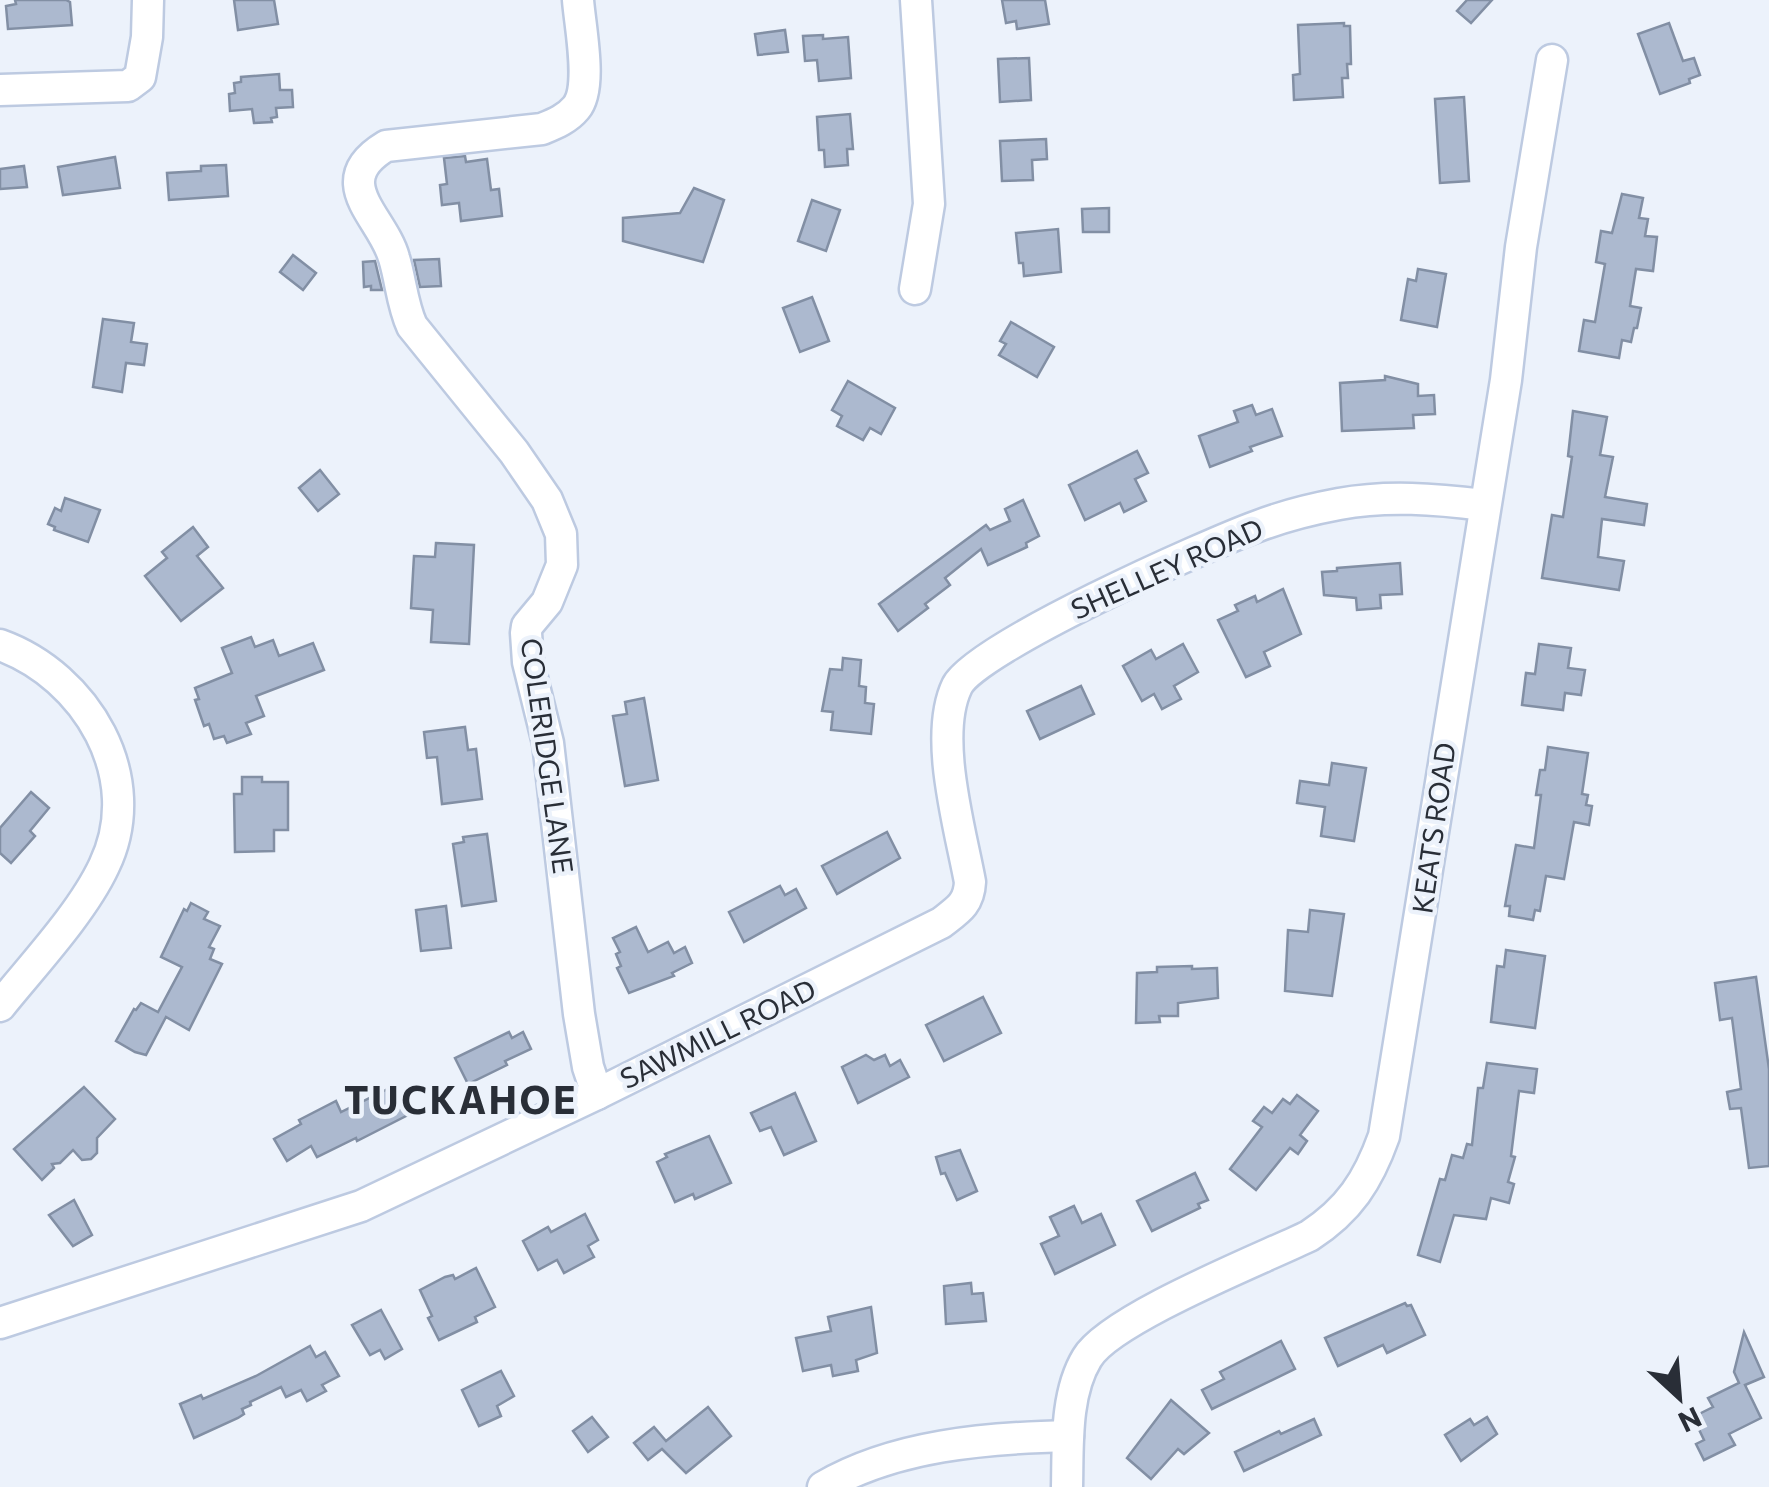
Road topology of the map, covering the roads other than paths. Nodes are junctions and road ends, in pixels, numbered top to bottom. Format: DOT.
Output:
graph roads {
  1 [pos="148,0"];
  2 [pos="578,0"];
  3 [pos="916,0"];
  4 [pos="1552,60"];
  5 [pos="0,90"];
  6 [pos="915,289"];
  7 [pos="1484,504"];
  8 [pos="0,646"];
  9 [pos="952,771"];
  10 [pos="0,1006"];
  11 [pos="597,1094"];
  12 [pos="0,1323"];
  13 [pos="1068,1436"];
  14 [pos="823,1487"];
  15 [pos="1067,1487"];
  1 -- 5 [label="street"];
  2 -- 11 [label="street, COLERIDGE LANE"];
  3 -- 6 [label="street"];
  4 -- 7 [label="street, KEATS ROAD"];
  7 -- 9 [label="street, SHELLEY ROAD"];
  7 -- 13 [label="street, KEATS ROAD"];
  8 -- 10 [label="street"];
  9 -- 11 [label="street, SAWMILL ROAD"];
  11 -- 12 [label="street, SAWMILL ROAD"];
  13 -- 14 [label="street"];
  13 -- 15 [label="street, KEATS ROAD"];
}
